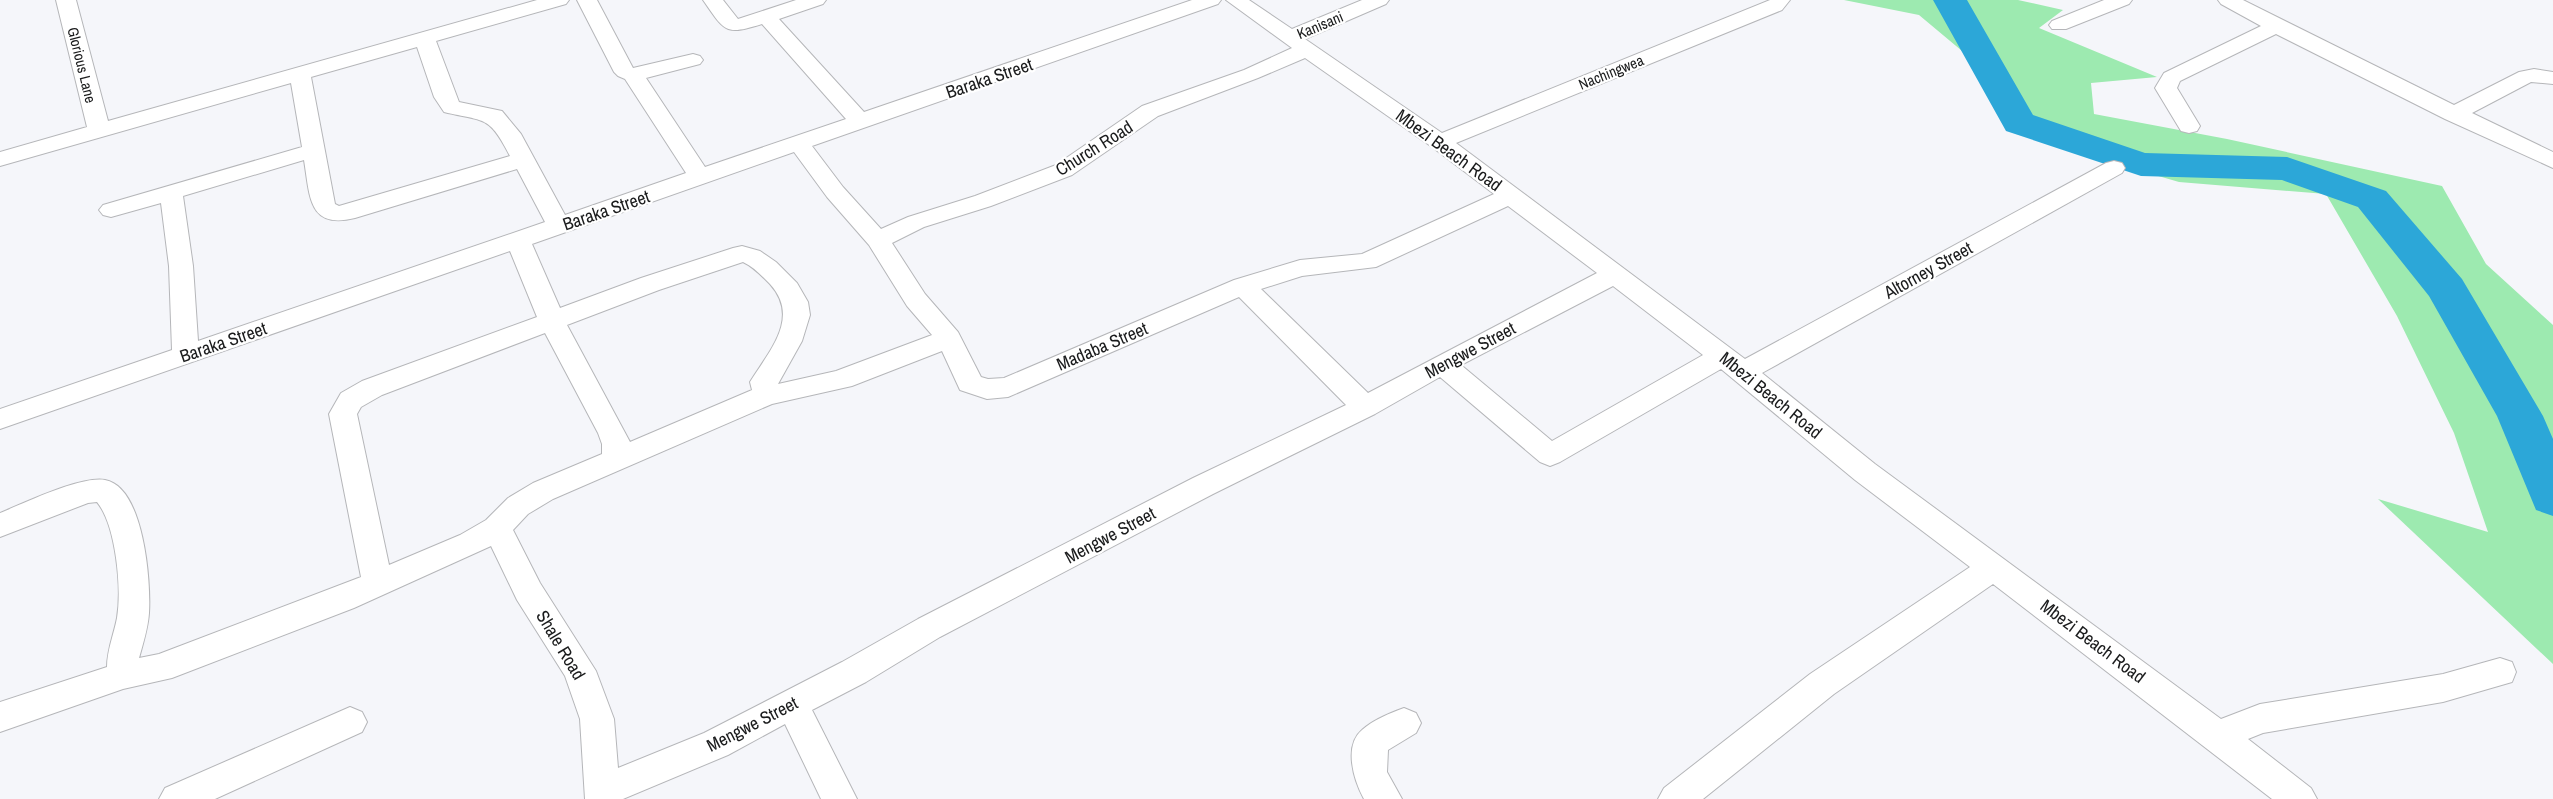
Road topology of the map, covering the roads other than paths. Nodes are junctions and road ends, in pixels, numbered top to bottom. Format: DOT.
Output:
graph roads {
  1 [pos="66,0"];
  2 [pos="479,0"];
  3 [pos="560,0"];
  4 [pos="587,0"];
  5 [pos="713,0"];
  6 [pos="816,0"];
  7 [pos="1211,0"];
  8 [pos="1236,0"];
  9 [pos="1379,0"];
  10 [pos="1780,0"];
  11 [pos="2122,0"];
  12 [pos="2228,0"];
  13 [pos="766,17"];
  14 [pos="490,21"];
  15 [pos="2059,25"];
  16 [pos="2276,26"];
  17 [pos="425,39"];
  18 [pos="1298,44"];
  19 [pos="693,60"];
  20 [pos="300,75"];
  21 [pos="633,75"];
  22 [pos="2553,78"];
  23 [pos="2454,114"];
  24 [pos="861,122"];
  25 [pos="2189,126"];
  26 [pos="99,130"];
  27 [pos="1440,142"];
  28 [pos="799,144"];
  29 [pos="314,150"];
  30 [pos="0,159"];
  31 [pos="525,159"];
  32 [pos="2553,161"];
  33 [pos="2114,168"];
  34 [pos="700,178"];
  35 [pos="171,193"];
  36 [pos="1510,196"];
  37 [pos="112,210"];
  38 [pos="559,226"];
  39 [pos="518,240"];
  40 [pos="878,240"];
  41 [pos="1615,274"];
  42 [pos="1243,286"];
  43 [pos="552,322"];
  44 [pos="949,338"];
  45 [pos="185,354"];
  46 [pos="1442,364"];
  47 [pos="1733,364"];
  48 [pos="768,394"];
  49 [pos="1365,407"];
  50 [pos="0,419"];
  51 [pos="616,459"];
  52 [pos="0,525"];
  53 [pos="497,528"];
  54 [pos="1992,568"];
  55 [pos="378,584"];
  56 [pos="2500,672"];
  57 [pos="123,675"];
  58 [pos="792,704"];
  59 [pos="0,717"];
  60 [pos="350,722"];
  61 [pos="1404,723"];
  62 [pos="2218,736"];
  63 [pos="603,795"];
  64 [pos="177,799"];
  65 [pos="839,799"];
  66 [pos="1384,799"];
  67 [pos="1676,799"];
  68 [pos="2299,799"];
  1 -- 26 [label="street, Glorious Lane"];
  2 -- 14 [label="street"];
  3 -- 14 [label="street"];
  4 -- 21 [label="street"];
  5 -- 13 [label="street"];
  6 -- 13 [label="street"];
  7 -- 24 [label="street, Baraka Street"];
  8 -- 18 [label="street, Mbezi Beach Road"];
  9 -- 18 [label="street, Kanisani"];
  10 -- 27 [label="street, Nachingwea"];
  11 -- 15 [label="street"];
  12 -- 16 [label="street"];
  13 -- 24 [label="street"];
  14 -- 17 [label="street"];
  16 -- 23 [label="street"];
  16 -- 25 [label="street"];
  17 -- 20 [label="street"];
  17 -- 31 [label="street"];
  18 -- 27 [label="street, Mbezi Beach Road"];
  18 -- 40 [label="street, Church Road"];
  19 -- 21 [label="street"];
  20 -- 26 [label="street"];
  20 -- 29 [label="street"];
  21 -- 34 [label="street"];
  22 -- 23 [label="street"];
  23 -- 32 [label="street"];
  24 -- 28 [label="street, Baraka Street"];
  26 -- 30 [label="street"];
  27 -- 36 [label="street, Mbezi Beach Road"];
  28 -- 34 [label="street, Baraka Street"];
  28 -- 40 [label="street, Madaba Street"];
  29 -- 31 [label="street"];
  29 -- 35 [label="street"];
  31 -- 38 [label="street"];
  33 -- 47 [label="street, Altorney Street"];
  34 -- 38 [label="street, Baraka Street"];
  35 -- 37 [label="street"];
  35 -- 45 [label="street"];
  36 -- 41 [label="street, Mbezi Beach Road"];
  36 -- 42 [label="street, Madaba Street"];
  38 -- 39 [label="street, Baraka Street"];
  39 -- 43 [label="street"];
  39 -- 45 [label="street, Baraka Street"];
  40 -- 44 [label="street, Madaba Street"];
  41 -- 46 [label="street, Mengwe Street"];
  41 -- 47 [label="street, Mbezi Beach Road"];
  42 -- 44 [label="street, Madaba Street"];
  42 -- 49 [label="street"];
  43 -- 48 [label="street"];
  43 -- 51 [label="street"];
  43 -- 55 [label="street"];
  44 -- 48 [label="street"];
  45 -- 50 [label="street, Baraka Street"];
  46 -- 47 [label="street, Altorney Street"];
  46 -- 49 [label="street, Mengwe Street"];
  47 -- 54 [label="street, Mbezi Beach Road"];
  48 -- 51 [label="street"];
  49 -- 58 [label="street, Mengwe Street"];
  51 -- 53 [label="street"];
  52 -- 57 [label="street"];
  53 -- 55 [label="street"];
  53 -- 63 [label="street, Shale Road"];
  54 -- 62 [label="street, Mbezi Beach Road"];
  54 -- 67 [label="street"];
  55 -- 57 [label="street"];
  56 -- 62 [label="street"];
  57 -- 59 [label="street"];
  58 -- 63 [label="street, Mengwe Street"];
  58 -- 65 [label="street"];
  60 -- 64 [label="street"];
  61 -- 66 [label="street"];
  62 -- 68 [label="street, Mbezi Beach Road"];
}
